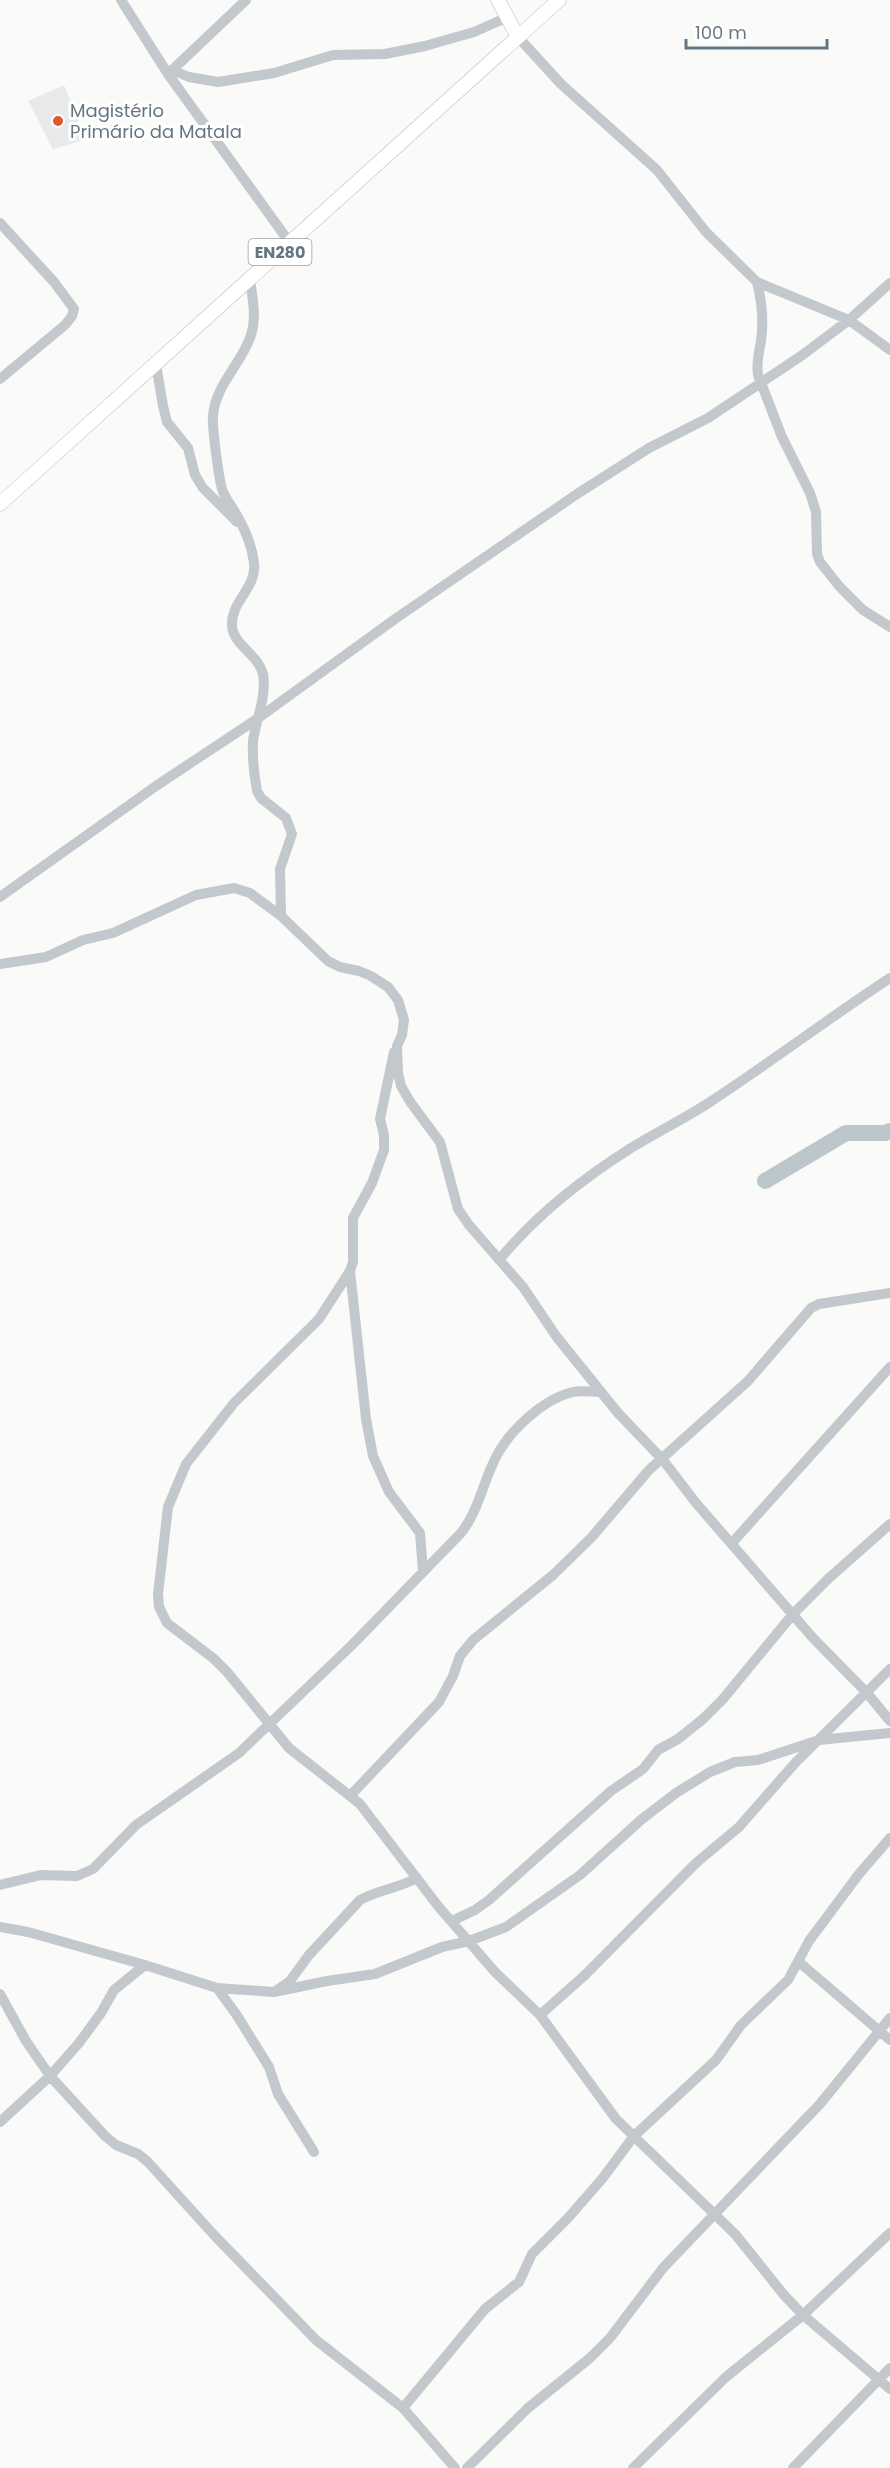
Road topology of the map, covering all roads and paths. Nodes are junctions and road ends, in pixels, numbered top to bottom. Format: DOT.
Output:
graph roads {
  1 [pos="121,0"];
  2 [pos="246,0"];
  3 [pos="498,0"];
  4 [pos="559,0"];
  5 [pos="508,17"];
  6 [pos="518,37"];
  7 [pos="170,72"];
  8 [pos="0,223"];
  9 [pos="290,243"];
  10 [pos="250,280"];
  11 [pos="757,282"];
  12 [pos="890,283"];
  13 [pos="849,320"];
  14 [pos="890,350"];
  15 [pos="156,364"];
  16 [pos="0,379"];
  17 [pos="761,384"];
  18 [pos="0,504"];
  19 [pos="244,529"];
  20 [pos="890,627"];
  21 [pos="257,719"];
  22 [pos="0,897"];
  23 [pos="281,916"];
  24 [pos="0,964"];
  25 [pos="890,978"];
  26 [pos="397,1046"];
  27 [pos="499,1260"];
  28 [pos="350,1271"];
  29 [pos="890,1293"];
  30 [pos="890,1367"];
  31 [pos="600,1392"];
  32 [pos="663,1460"];
  33 [pos="890,1524"];
  34 [pos="732,1543"];
  35 [pos="423,1572"];
  36 [pos="794,1614"];
  37 [pos="890,1669"];
  38 [pos="867,1693"];
  39 [pos="890,1721"];
  40 [pos="269,1725"];
  41 [pos="890,1733"];
  42 [pos="819,1740"];
  43 [pos="350,1796"];
  44 [pos="890,1838"];
  45 [pos="417,1878"];
  46 [pos="0,1885"];
  47 [pos="452,1921"];
  48 [pos="0,1927"];
  49 [pos="469,1941"];
  50 [pos="799,1962"];
  51 [pos="145,1965"];
  52 [pos="216,1988"];
  53 [pos="274,1992"];
  54 [pos="0,1994"];
  55 [pos="540,2015"];
  56 [pos="890,2018"];
  57 [pos="880,2031"];
  58 [pos="890,2040"];
  59 [pos="50,2076"];
  60 [pos="0,2122"];
  61 [pos="634,2136"];
  62 [pos="314,2152"];
  63 [pos="714,2214"];
  64 [pos="890,2233"];
  65 [pos="803,2315"];
  66 [pos="890,2368"];
  67 [pos="879,2379"];
  68 [pos="890,2389"];
  69 [pos="403,2408"];
  70 [pos="454,2468"];
  71 [pos="467,2468"];
  72 [pos="633,2468"];
  73 [pos="793,2468"];
  1 -- 7 [label="street"];
  2 -- 7 [label="street"];
  3 -- 5 [label="main road"];
  4 -- 6 [label="main road, EN280"];
  5 -- 6 [label="main road"];
  5 -- 7 [label="street"];
  6 -- 9 [label="main road, EN280"];
  6 -- 11 [label="street"];
  7 -- 9 [label="street"];
  8 -- 16 [label="street"];
  9 -- 10 [label="main road, EN280"];
  10 -- 15 [label="main road, EN280"];
  10 -- 19 [label="street"];
  11 -- 13 [label="street"];
  11 -- 17 [label="street"];
  12 -- 13 [label="street"];
  13 -- 14 [label="street"];
  13 -- 17 [label="street"];
  15 -- 18 [label="main road, EN280"];
  15 -- 19 [label="street"];
  17 -- 20 [label="street"];
  17 -- 21 [label="street"];
  19 -- 21 [label="street"];
  21 -- 22 [label="street"];
  21 -- 23 [label="street"];
  23 -- 24 [label="street"];
  23 -- 26 [label="street"];
  25 -- 27 [label="street"];
  26 -- 27 [label="street"];
  26 -- 28 [label="street"];
  27 -- 31 [label="street"];
  28 -- 35 [label="street"];
  28 -- 40 [label="street"];
  29 -- 32 [label="street"];
  30 -- 34 [label="street"];
  31 -- 32 [label="street"];
  31 -- 35 [label="street"];
  32 -- 34 [label="street"];
  32 -- 43 [label="street"];
  33 -- 36 [label="street"];
  34 -- 36 [label="street"];
  35 -- 40 [label="street"];
  36 -- 38 [label="street"];
  36 -- 47 [label="street"];
  37 -- 38 [label="street"];
  38 -- 39 [label="street"];
  38 -- 42 [label="street"];
  40 -- 43 [label="street"];
  40 -- 46 [label="street"];
  41 -- 42 [label="street"];
  42 -- 49 [label="street"];
  42 -- 55 [label="street"];
  43 -- 45 [label="street"];
  44 -- 50 [label="street"];
  45 -- 47 [label="street"];
  45 -- 53 [label="street"];
  47 -- 49 [label="street"];
  48 -- 51 [label="street"];
  49 -- 53 [label="street"];
  49 -- 55 [label="street"];
  50 -- 57 [label="street"];
  50 -- 61 [label="street"];
  51 -- 52 [label="street"];
  51 -- 59 [label="street"];
  52 -- 53 [label="street"];
  52 -- 62 [label="street"];
  54 -- 59 [label="street"];
  55 -- 61 [label="street"];
  56 -- 57 [label="street"];
  57 -- 58 [label="street"];
  57 -- 63 [label="street"];
  59 -- 60 [label="street"];
  59 -- 69 [label="street"];
  61 -- 63 [label="street"];
  61 -- 69 [label="street"];
  63 -- 65 [label="street"];
  63 -- 71 [label="street"];
  64 -- 65 [label="street"];
  65 -- 67 [label="street"];
  65 -- 72 [label="street"];
  66 -- 67 [label="street"];
  67 -- 68 [label="street"];
  67 -- 73 [label="street"];
  69 -- 70 [label="street"];
}
